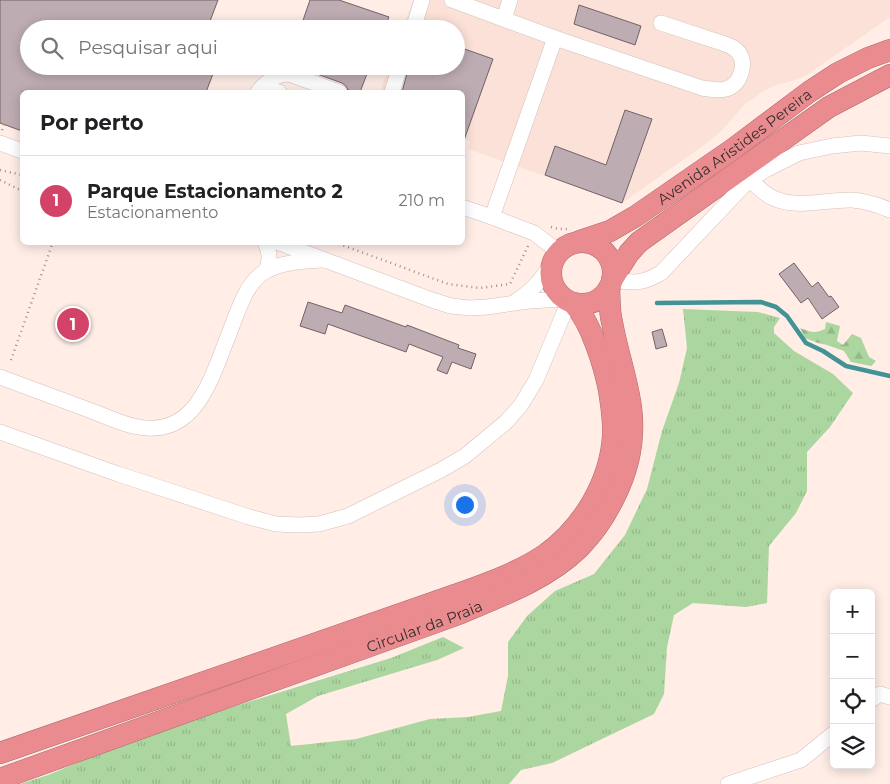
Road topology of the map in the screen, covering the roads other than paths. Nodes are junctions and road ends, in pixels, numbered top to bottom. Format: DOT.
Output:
graph roads {
  1 [pos="422,0"];
  2 [pos="452,0"];
  3 [pos="510,0"];
  4 [pos="504,19"];
  5 [pos="416,20"];
  6 [pos="661,23"];
  7 [pos="556,38"];
  8 [pos="890,50"];
  9 [pos="278,75"];
  10 [pos="292,75"];
  11 [pos="397,75"];
  12 [pos="890,75"];
  13 [pos="260,90"];
  14 [pos="333,90"];
  15 [pos="393,90"];
  16 [pos="0,142"];
  17 [pos="890,146"];
  18 [pos="20,150"];
  19 [pos="750,180"];
  20 [pos="465,208"];
  21 [pos="890,210"];
  22 [pos="492,217"];
  23 [pos="580,241"];
  24 [pos="266,245"];
  25 [pos="297,246"];
  26 [pos="555,259"];
  27 [pos="326,260"];
  28 [pos="267,270"];
  29 [pos="611,284"];
  30 [pos="569,301"];
  31 [pos="513,303"];
  32 [pos="0,377"];
  33 [pos="0,432"];
  34 [pos="875,697"];
  35 [pos="890,697"];
  36 [pos="830,736"];
  37 [pos="0,753"];
  38 [pos="0,779"];
  39 [pos="728,784"];
  1 -- 5 [label="street"];
  2 -- 4 [label="street"];
  3 -- 4 [label="street"];
  4 -- 7 [label="street"];
  6 -- 7 [label="street"];
  7 -- 22 [label="street"];
  8 -- 23 [label="highway, Avenida Aristides Pereira"];
  9 -- 13 [label="street"];
  10 -- 14 [label="street"];
  11 -- 15 [label="street"];
  12 -- 29 [label="highway, Avenida Aristides Pereira"];
  16 -- 18 [label="street"];
  17 -- 19 [label="street"];
  19 -- 21 [label="street"];
  19 -- 29 [label="street"];
  20 -- 22 [label="street"];
  22 -- 26 [label="street"];
  23 -- 26 [label="highway"];
  23 -- 29 [label="highway"];
  24 -- 28 [label="street"];
  25 -- 27 [label="street"];
  26 -- 30 [label="highway"];
  26 -- 31 [label="street"];
  27 -- 28 [label="street"];
  27 -- 31 [label="street"];
  28 -- 32 [label="street"];
  29 -- 30 [label="highway"];
  29 -- 38 [label="highway, Circular da Praia"];
  30 -- 31 [label="street"];
  30 -- 33 [label="street"];
  30 -- 37 [label="highway, Circular da Praia"];
  34 -- 35 [label="street"];
  36 -- 39 [label="street"];
}
